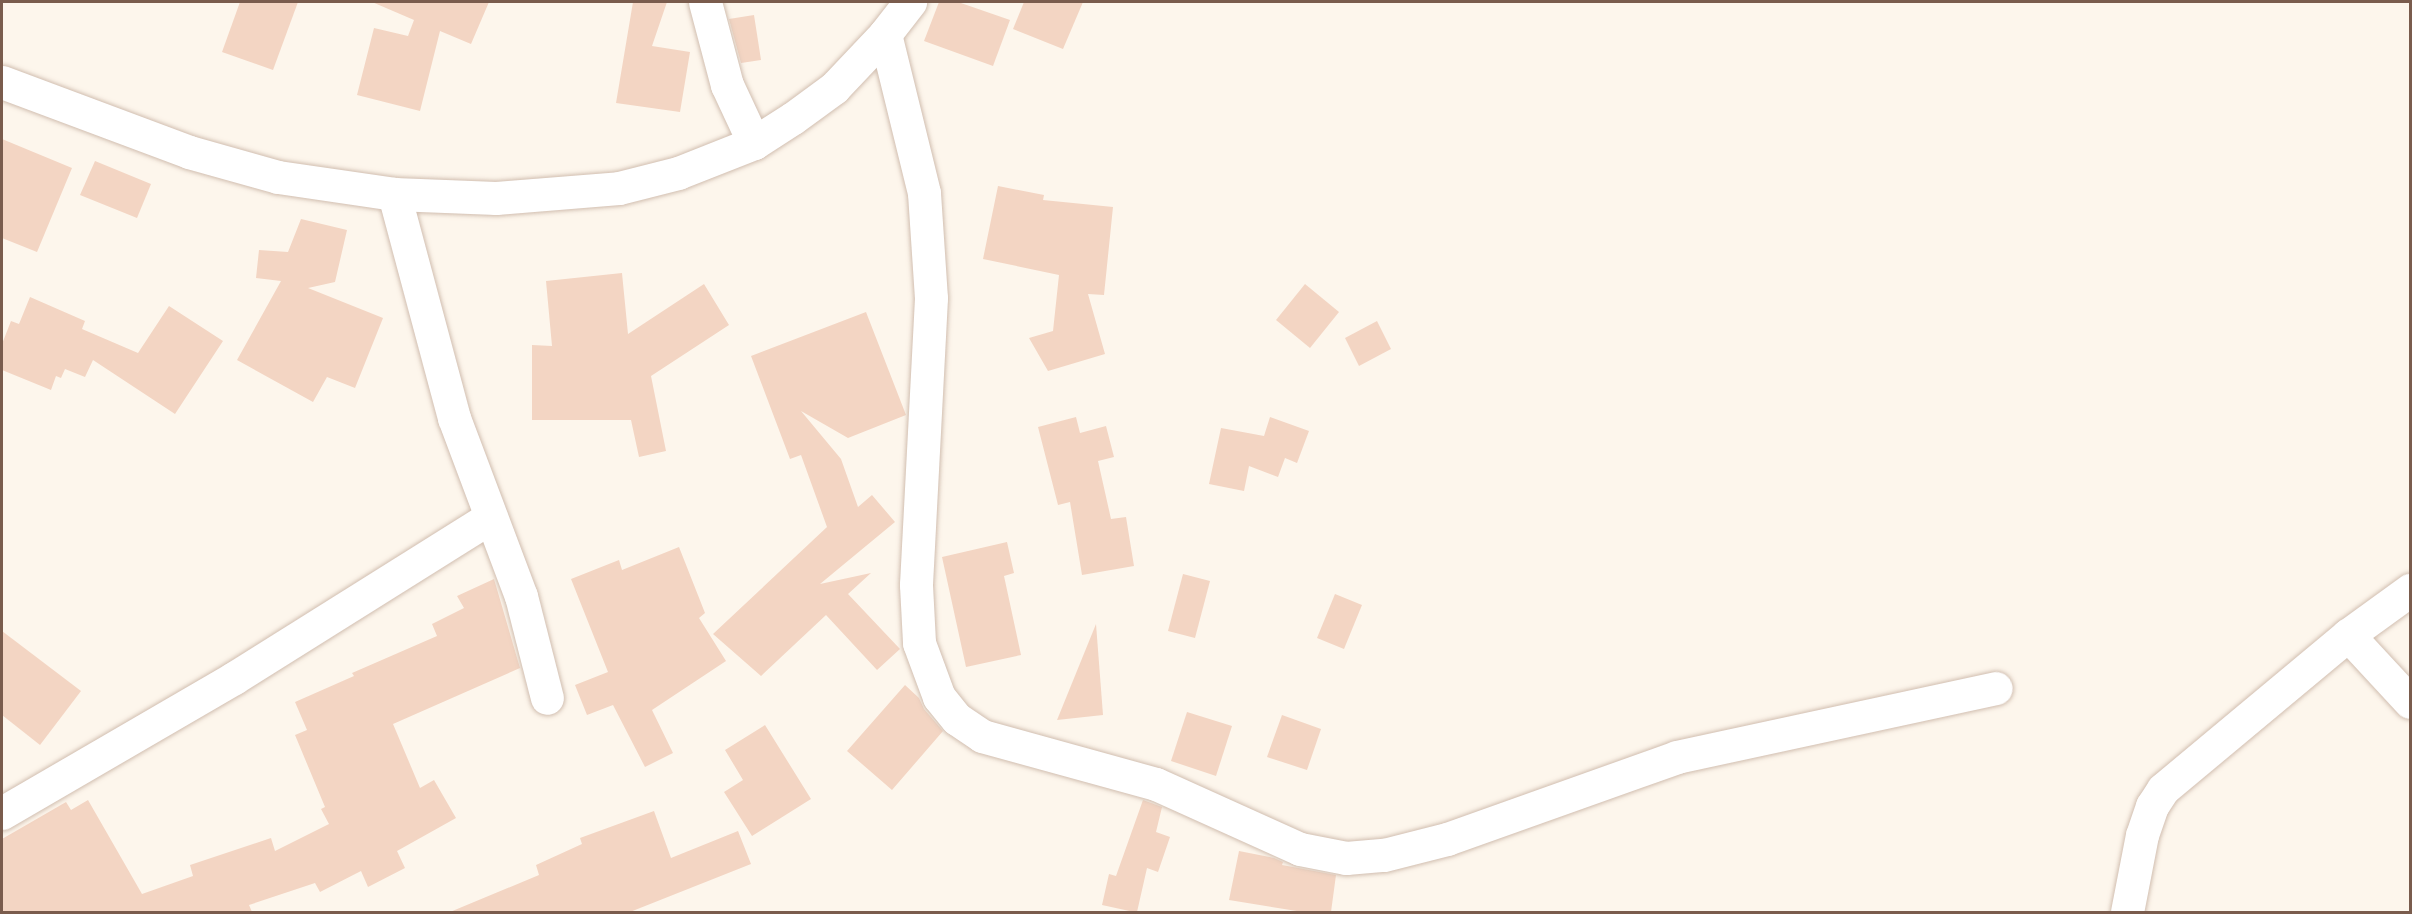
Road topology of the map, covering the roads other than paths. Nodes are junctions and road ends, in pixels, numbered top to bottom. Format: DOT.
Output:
graph roads {
  1 [pos="705,2"];
  2 [pos="910,2"];
  3 [pos="885,34"];
  4 [pos="2,82"];
  5 [pos="754,143"];
  6 [pos="394,195"];
  7 [pos="491,517"];
  8 [pos="2410,590"];
  9 [pos="2348,635"];
  10 [pos="1996,688"];
  11 [pos="547,698"];
  12 [pos="2410,702"];
  13 [pos="2,813"];
  14 [pos="2127,912"];
  1 -- 5 [label="street"];
  2 -- 3 [label="street"];
  3 -- 5 [label="street"];
  3 -- 10 [label="street"];
  4 -- 6 [label="street"];
  5 -- 6 [label="street"];
  6 -- 7 [label="street"];
  7 -- 11 [label="street"];
  7 -- 13 [label="street"];
  8 -- 9 [label="street"];
  9 -- 12 [label="street"];
  9 -- 14 [label="street"];
}
